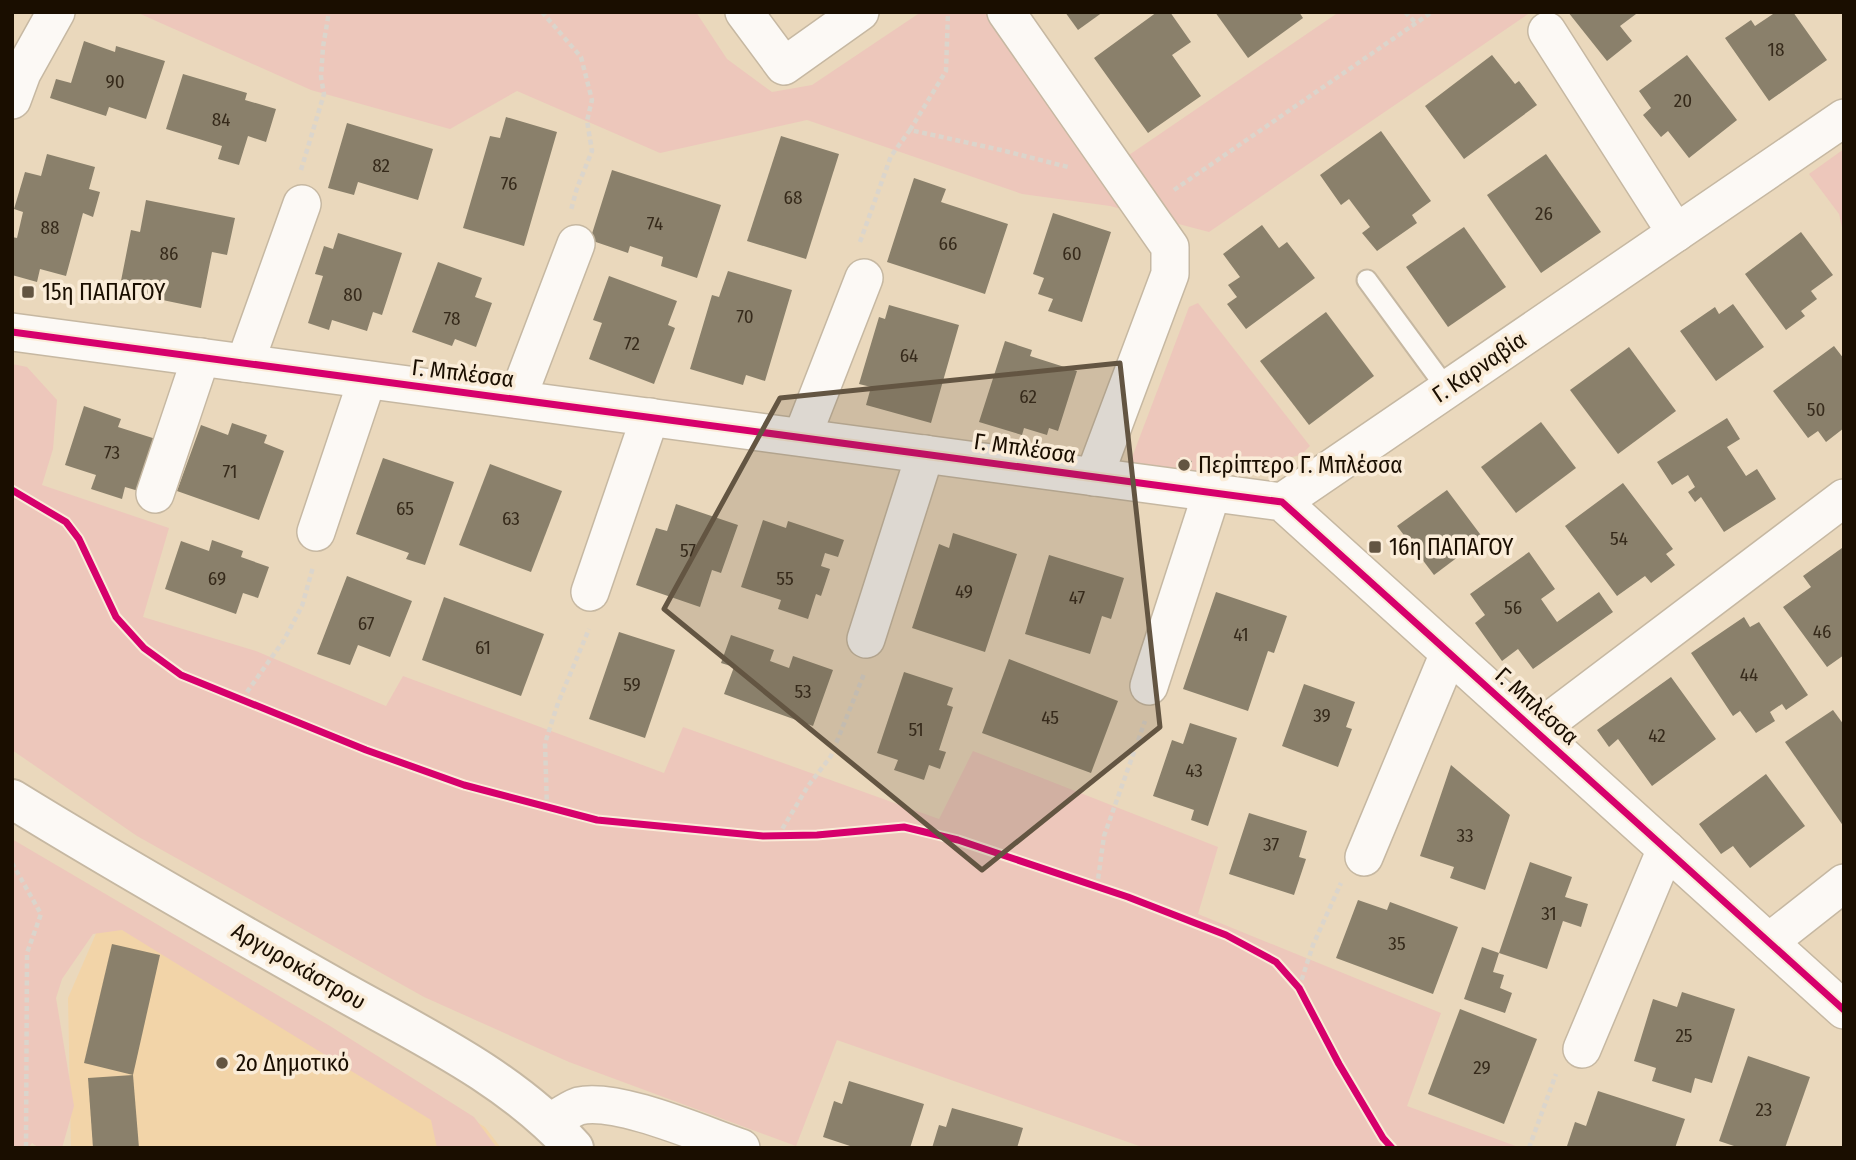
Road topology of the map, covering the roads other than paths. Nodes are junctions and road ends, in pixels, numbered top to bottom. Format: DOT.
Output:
graph roads {
  1 [pos="56,12"];
  2 [pos="744,12"];
  3 [pos="860,12"];
  4 [pos="1006,12"];
  5 [pos="1547,31"];
  6 [pos="12,100"];
  7 [pos="1844,118"];
  8 [pos="302,204"];
  9 [pos="1676,233"];
  10 [pos="576,244"];
  11 [pos="1367,280"];
  12 [pos="862,282"];
  13 [pos="12,332"];
  14 [pos="201,357"];
  15 [pos="245,363"];
  16 [pos="367,380"];
  17 [pos="1447,389"];
  18 [pos="517,399"];
  19 [pos="650,417"];
  20 [pos="802,437"];
  21 [pos="925,454"];
  22 [pos="1094,477"];
  23 [pos="1212,492"];
  24 [pos="155,494"];
  25 [pos="1844,498"];
  26 [pos="1282,502"];
  27 [pos="316,532"];
  28 [pos="590,592"];
  29 [pos="866,639"];
  30 [pos="1449,653"];
  31 [pos="1149,686"];
  32 [pos="1535,731"];
  33 [pos="12,799"];
  34 [pos="1666,849"];
  35 [pos="1364,857"];
  36 [pos="1844,883"];
  37 [pos="1769,942"];
  38 [pos="1844,1010"];
  39 [pos="1582,1049"];
  40 [pos="563,1135"];
  41 [pos="741,1148"];
  1 -- 6 [label="street"];
  2 -- 3 [label="street"];
  4 -- 22 [label="street, Γ. Μπλέσσα"];
  5 -- 9 [label="street"];
  7 -- 9 [label="street, Γ. Καρναβία"];
  8 -- 15 [label="street"];
  9 -- 17 [label="street, Γ. Καρναβία"];
  10 -- 18 [label="street, Γ. Μπλέσσα"];
  11 -- 17 [label="lane"];
  12 -- 20 [label="street"];
  13 -- 14 [label="street, Γ. Μπλέσσα"];
  14 -- 15 [label="street, Γ. Μπλέσσα"];
  14 -- 24 [label="street"];
  15 -- 16 [label="street, Γ. Μπλέσσα"];
  16 -- 18 [label="street, Γ. Μπλέσσα"];
  16 -- 27 [label="street"];
  17 -- 26 [label="street, Γ. Καρναβία"];
  18 -- 19 [label="street, Γ. Μπλέσσα"];
  19 -- 20 [label="street, Γ. Μπλέσσα"];
  19 -- 28 [label="street"];
  20 -- 21 [label="street, Γ. Μπλέσσα"];
  21 -- 22 [label="street, Γ. Μπλέσσα"];
  21 -- 29 [label="street"];
  22 -- 23 [label="street, Γ. Μπλέσσα"];
  23 -- 26 [label="street, Γ. Μπλέσσα"];
  23 -- 31 [label="street"];
  25 -- 32 [label="street, Γ. Μπλέσσα"];
  26 -- 30 [label="street, Γ. Μπλέσσα"];
  30 -- 32 [label="street, Γ. Μπλέσσα"];
  30 -- 35 [label="street"];
  32 -- 34 [label="street, Γ. Μπλέσσα"];
  33 -- 40 [label="street, Αργυροκάστρου"];
  34 -- 37 [label="street, Γ. Μπλέσσα"];
  34 -- 39 [label="street"];
  36 -- 37 [label="street"];
  37 -- 38 [label="street, Γ. Μπλέσσα"];
  40 -- 41 [label="street"];
}
